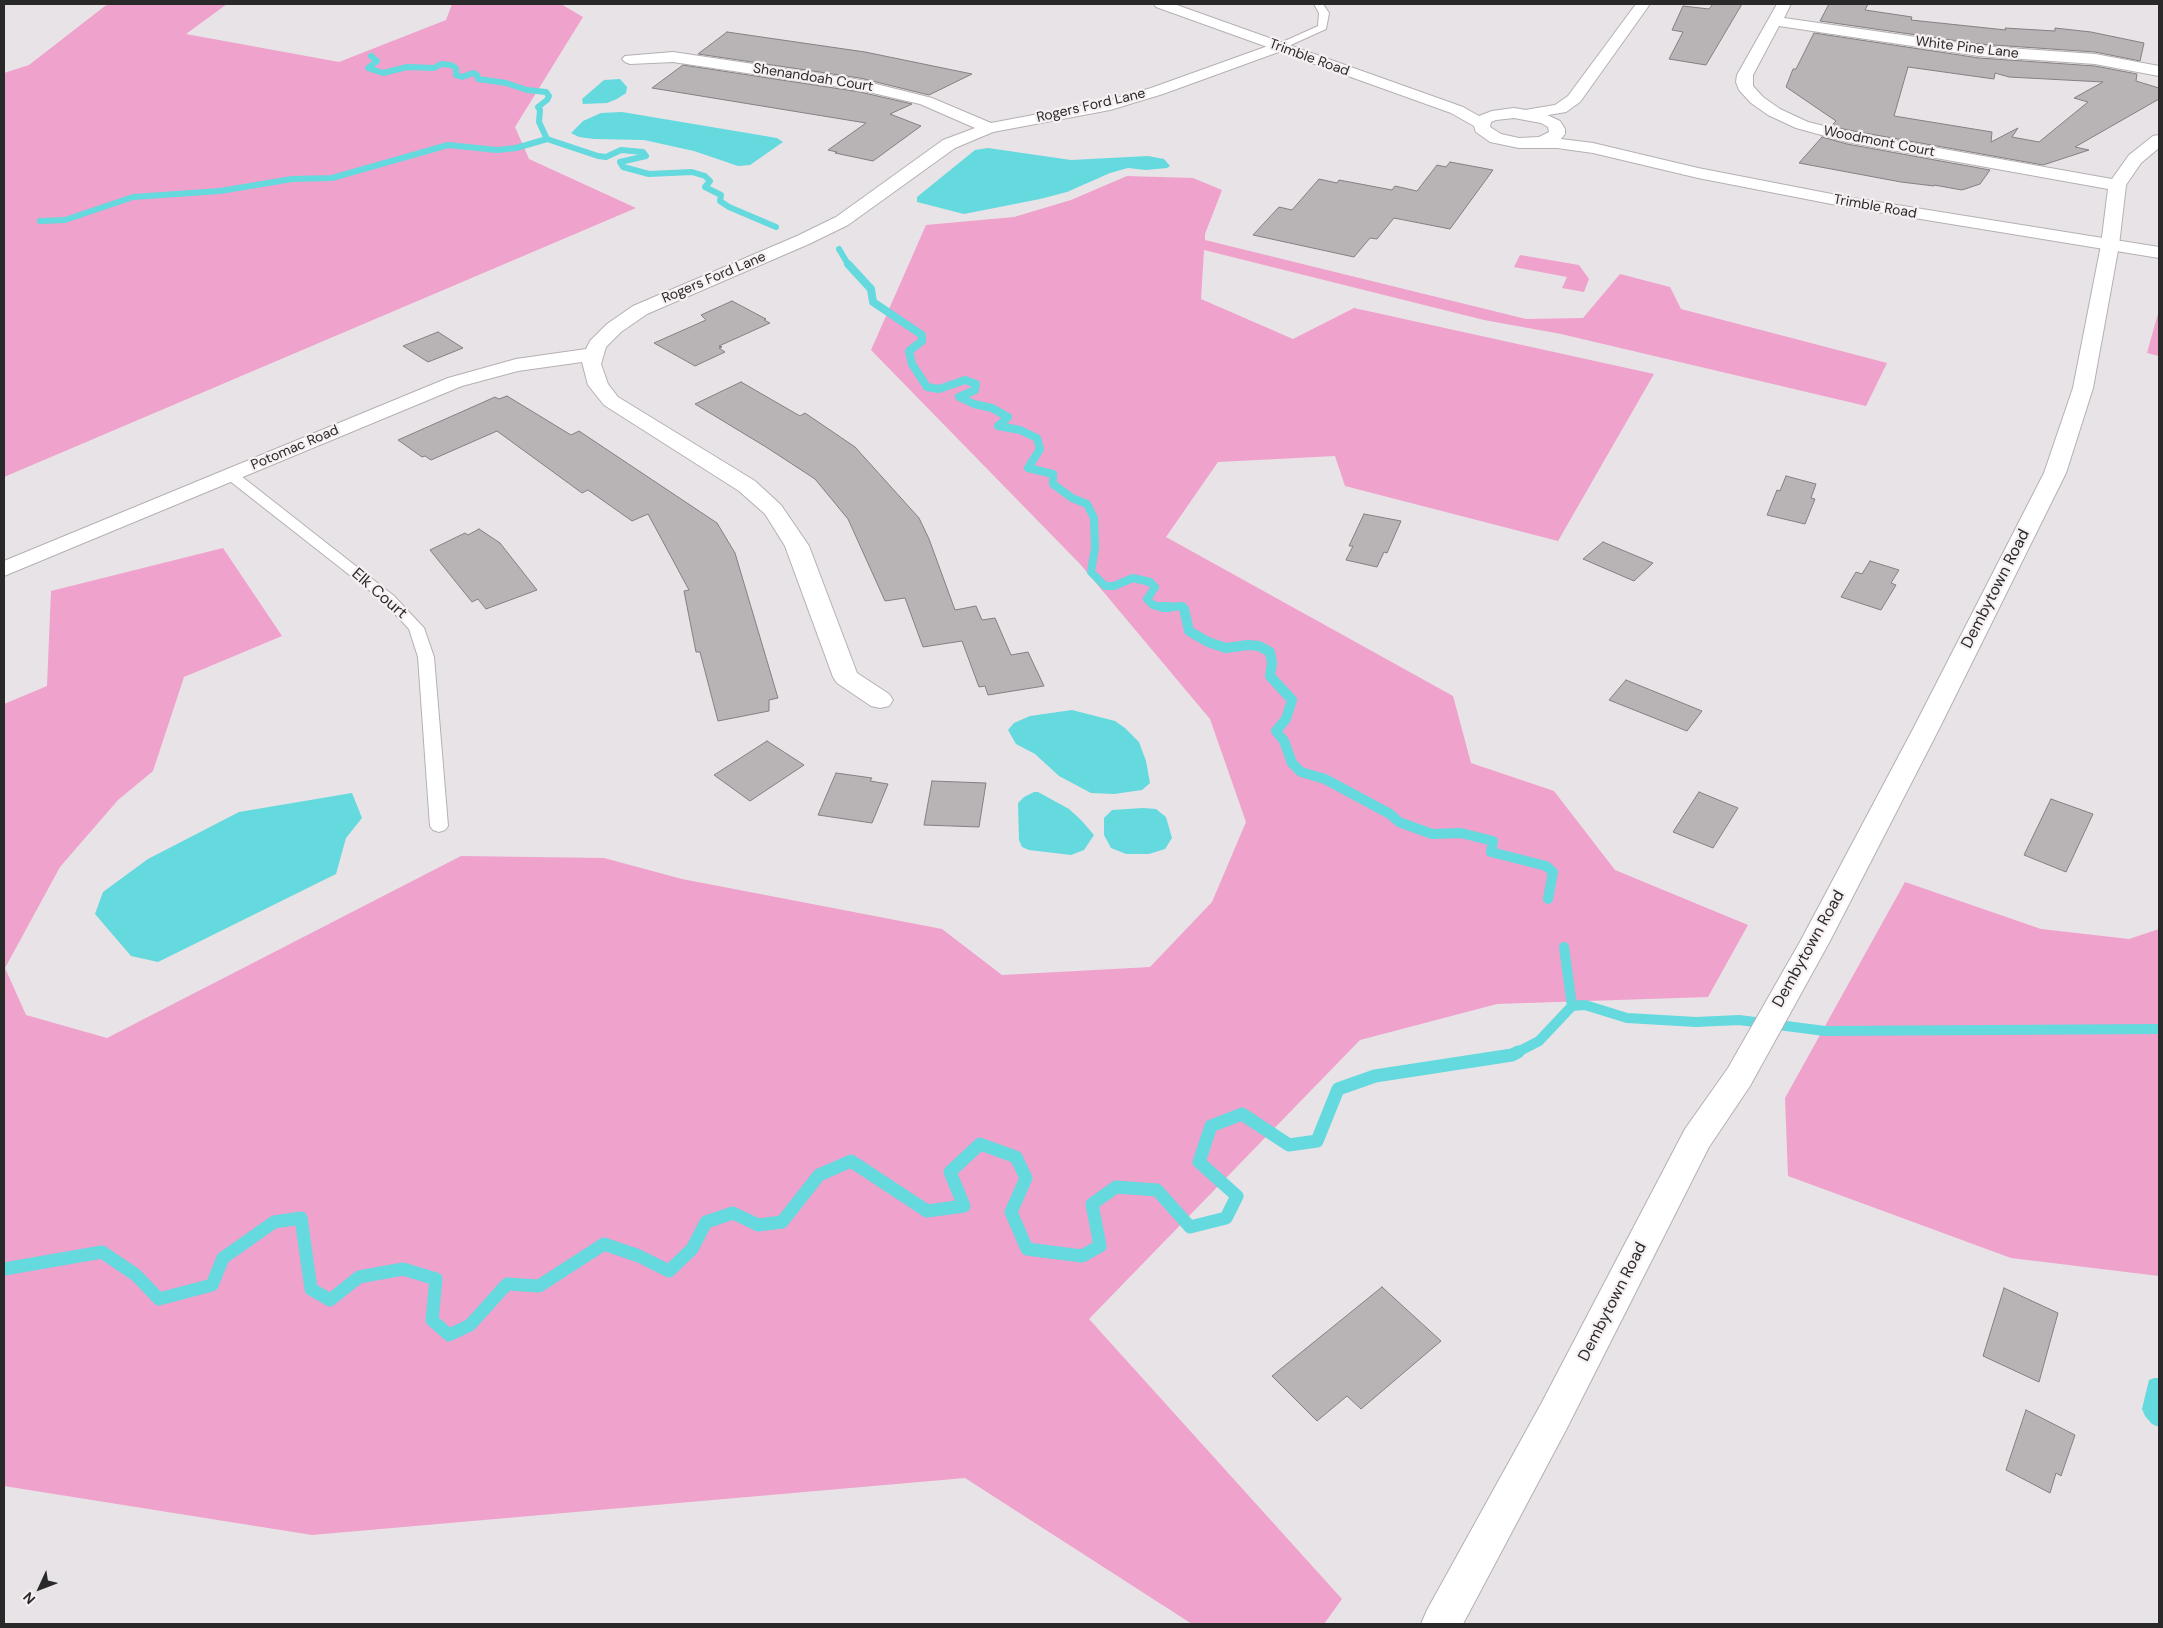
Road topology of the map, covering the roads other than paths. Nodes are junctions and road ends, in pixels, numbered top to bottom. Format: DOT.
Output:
graph roads {
  1 [pos="1160,4"];
  2 [pos="1319,4"];
  3 [pos="1643,4"];
  4 [pos="1784,4"];
  5 [pos="1775,21"];
  6 [pos="1279,47"];
  7 [pos="630,59"];
  8 [pos="2159,71"];
  9 [pos="1560,109"];
  10 [pos="1457,110"];
  11 [pos="1502,114"];
  12 [pos="1525,114"];
  13 [pos="1482,124"];
  14 [pos="1555,127"];
  15 [pos="989,128"];
  16 [pos="2159,140"];
  17 [pos="1532,143"];
  18 [pos="1593,148"];
  19 [pos="2117,185"];
  20 [pos="2110,245"];
  21 [pos="2159,253"];
  22 [pos="595,354"];
  23 [pos="231,475"];
  24 [pos="4,569"];
  25 [pos="880,700"];
  26 [pos="440,826"];
  27 [pos="1441,1624"];
  1 -- 6 [label="street, Trimble Road"];
  2 -- 6 [label="lane"];
  3 -- 9 [label="street"];
  4 -- 5 [label="street, Woodmont Court"];
  5 -- 8 [label="street, White Pine Lane"];
  5 -- 19 [label="street, Woodmont Court"];
  6 -- 10 [label="street, Trimble Road"];
  6 -- 15 [label="street, Rogers Ford Lane"];
  7 -- 15 [label="street, Shenandoah Court"];
  9 -- 12 [label="street"];
  9 -- 14 [label="street"];
  10 -- 11 [label="street, Trimble Road"];
  10 -- 13 [label="street, Trimble Road"];
  11 -- 12 [label="street, Trimble Road"];
  11 -- 13 [label="street"];
  12 -- 14 [label="street, Trimble Road"];
  13 -- 17 [label="street, Trimble Road"];
  14 -- 17 [label="street"];
  14 -- 18 [label="street, Trimble Road"];
  15 -- 22 [label="street, Rogers Ford Lane"];
  16 -- 19 [label="street"];
  17 -- 18 [label="street, Trimble Road"];
  18 -- 20 [label="street, Trimble Road"];
  19 -- 20 [label="street, Dembytown Road"];
  20 -- 21 [label="street, Trimble Road"];
  20 -- 27 [label="street, Dembytown Road"];
  22 -- 23 [label="street, Potomac Road"];
  22 -- 25 [label="street"];
  23 -- 24 [label="street, Potomac Road"];
  23 -- 26 [label="lane, Elk Court"];
}
